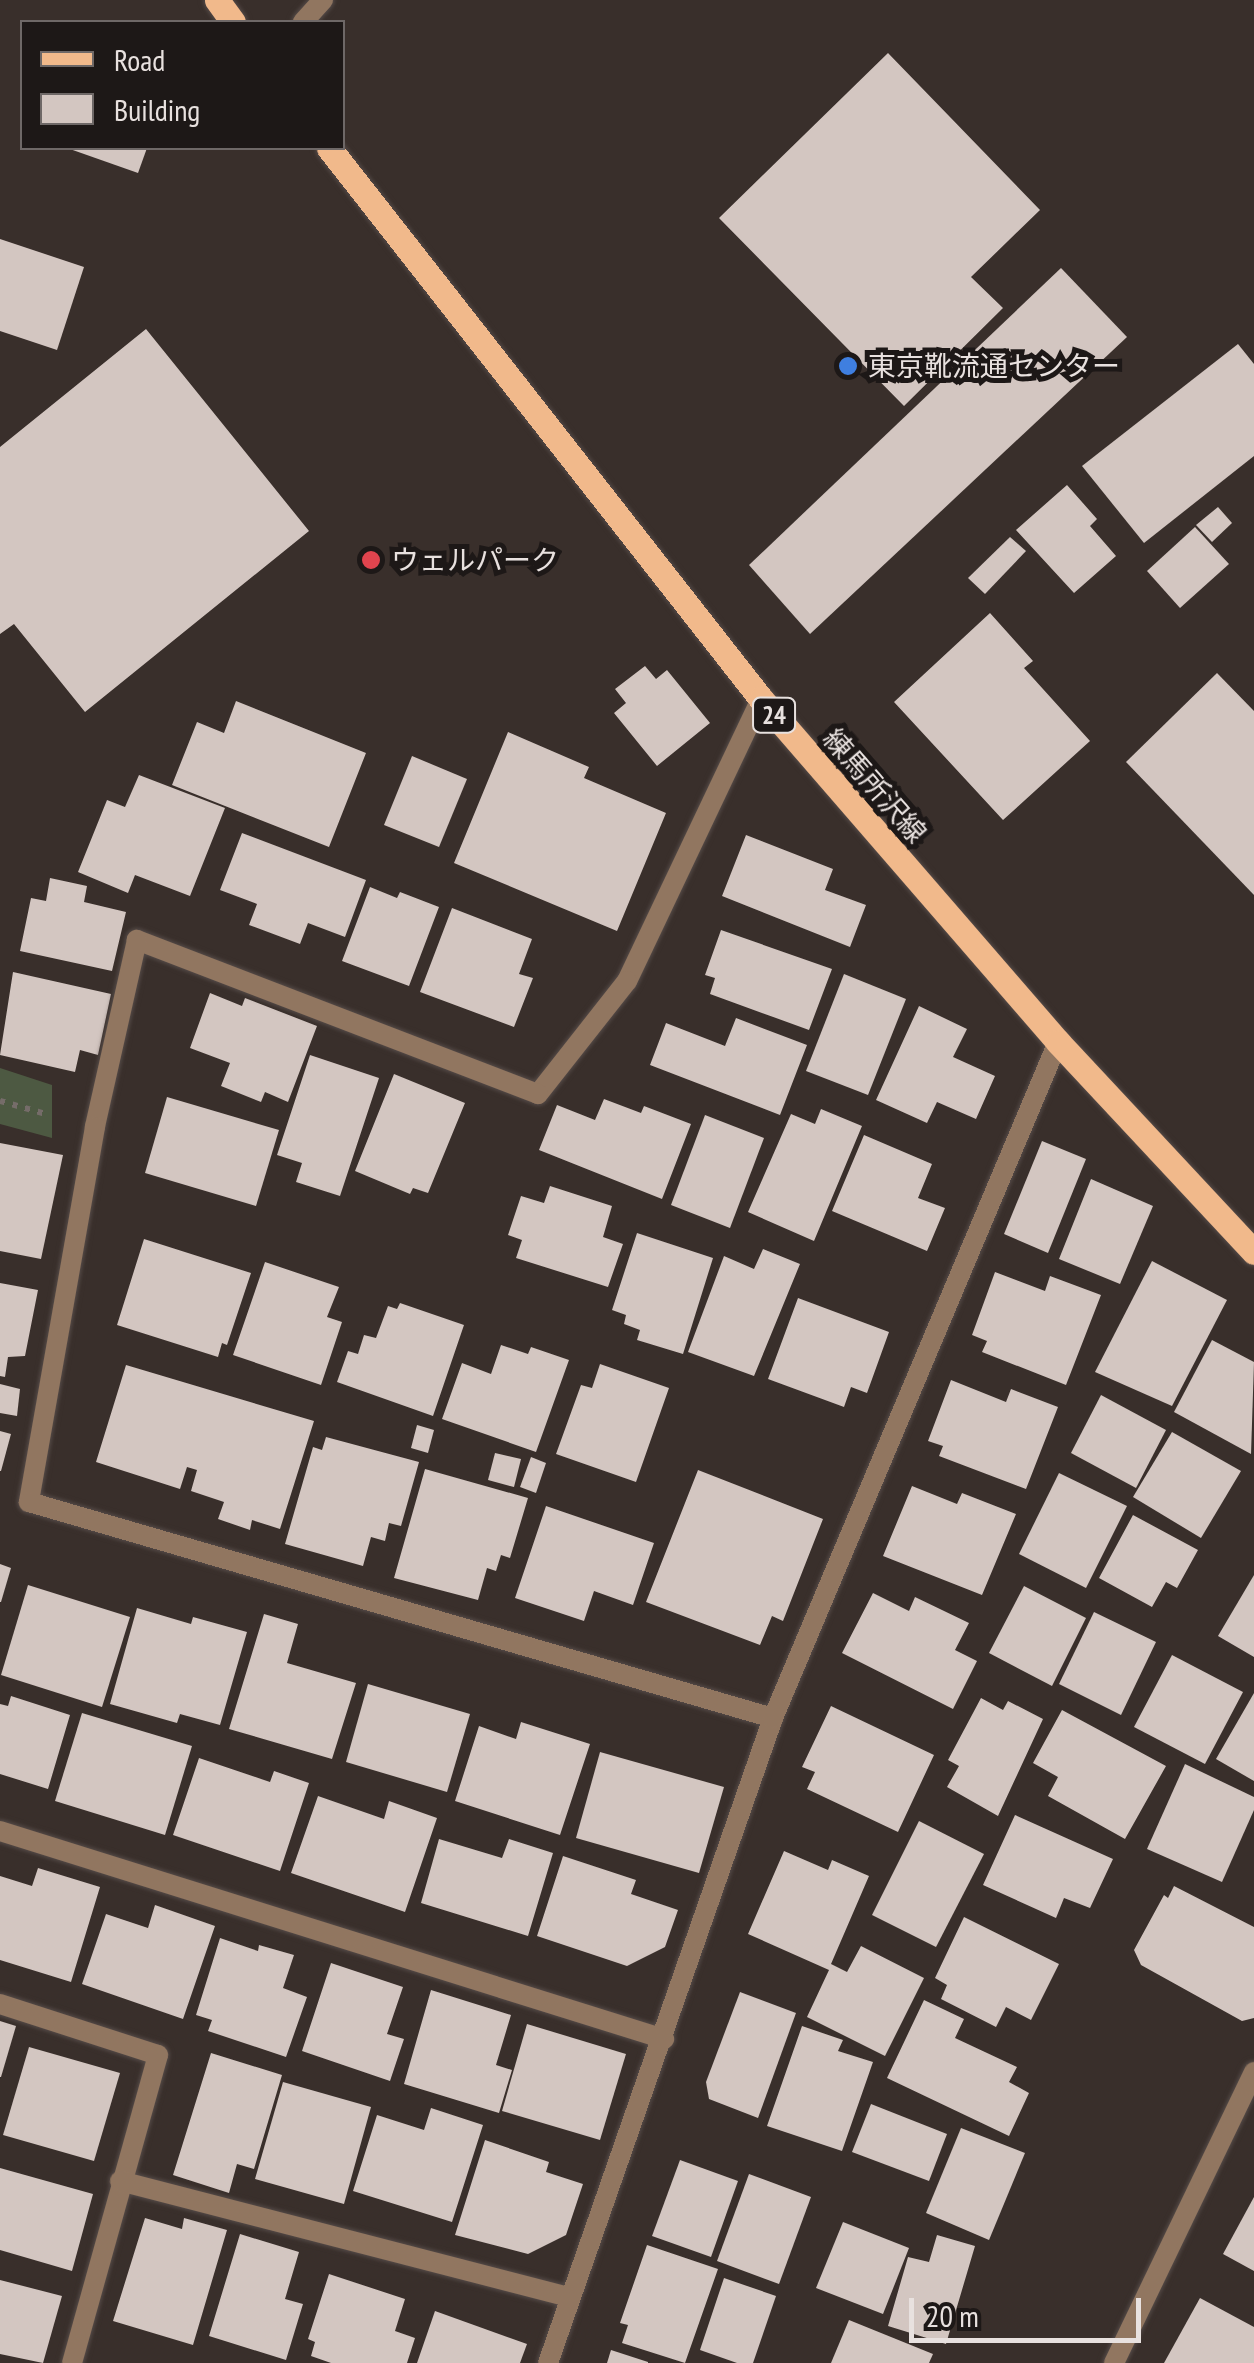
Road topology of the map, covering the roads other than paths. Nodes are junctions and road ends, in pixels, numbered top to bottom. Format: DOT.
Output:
graph roads {
  1 [pos="323,0"];
  2 [pos="305,20"];
  3 [pos="332,150"];
  4 [pos="760,699"];
  5 [pos="1058,1042"];
  6 [pos="1254,1252"];
  7 [pos="773,1718"];
  8 [pos="0,1831"];
  9 [pos="0,2004"];
  10 [pos="664,2039"];
  11 [pos="1254,2072"];
  12 [pos="120,2181"];
  13 [pos="568,2297"];
  14 [pos="72,2363"];
  15 [pos="548,2363"];
  16 [pos="1114,2363"];
  1 -- 2 [label="street"];
  3 -- 4 [label="main road, 練馬所沢線 / 24"];
  4 -- 5 [label="main road, 練馬所沢線 / 24"];
  4 -- 7 [label="street"];
  5 -- 6 [label="main road, 練馬所沢線 / 24"];
  5 -- 7 [label="street"];
  7 -- 10 [label="street"];
  8 -- 10 [label="street"];
  9 -- 12 [label="street"];
  10 -- 13 [label="street"];
  11 -- 16 [label="street"];
  12 -- 13 [label="street"];
  12 -- 14 [label="street"];
  13 -- 15 [label="street"];
}
